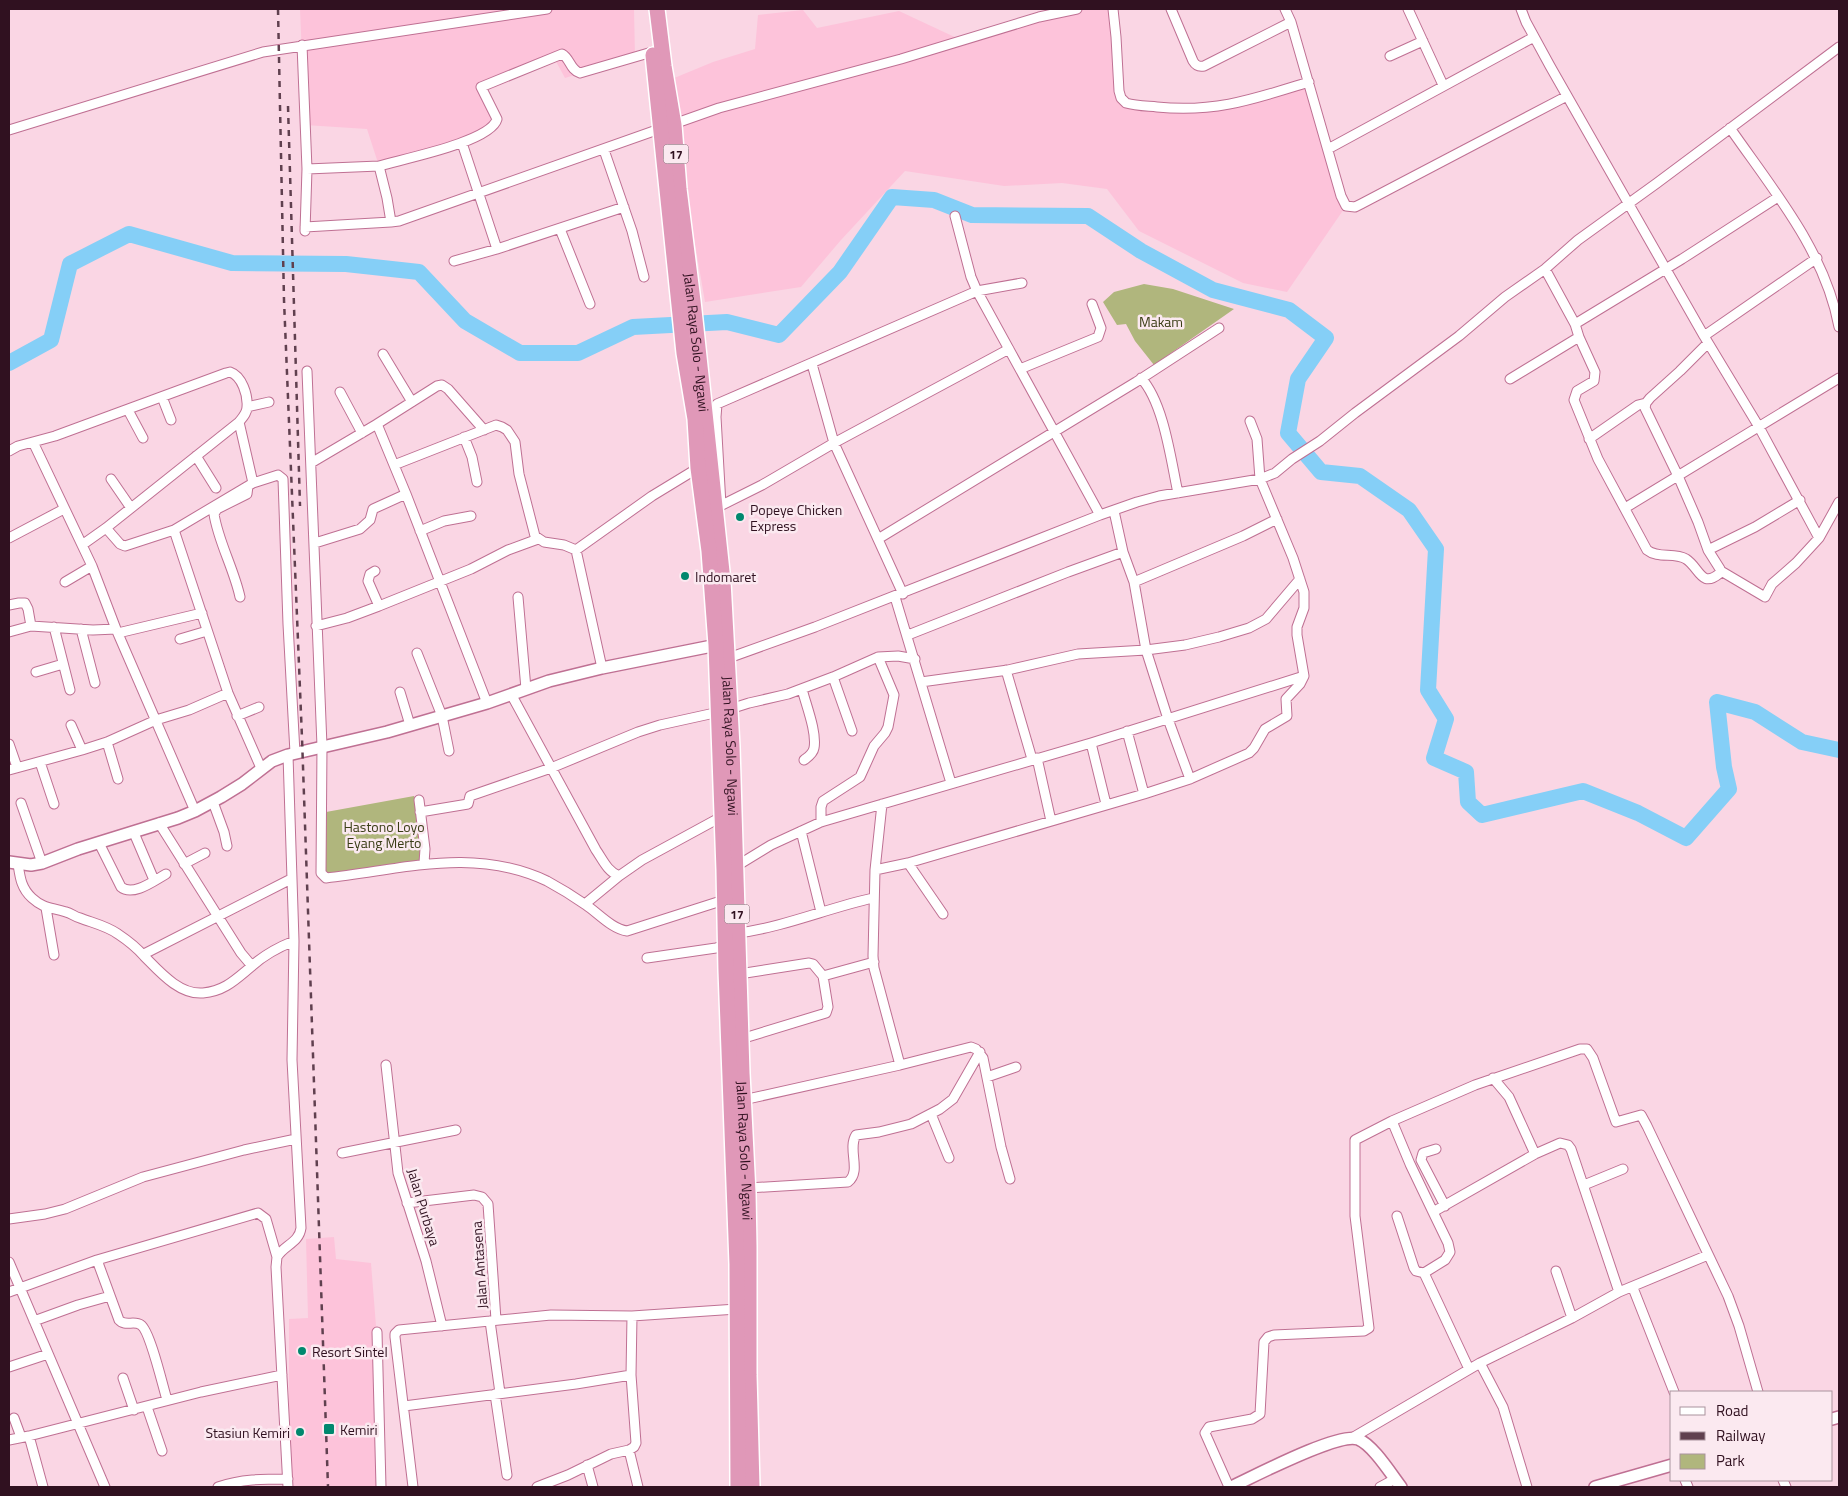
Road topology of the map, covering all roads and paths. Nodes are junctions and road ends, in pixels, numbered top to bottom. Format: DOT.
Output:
graph roads {
  1 [pos="547,9"];
  2 [pos="646,9"];
  3 [pos="657,9"];
  4 [pos="1077,9"];
  5 [pos="1113,9"];
  6 [pos="1171,9"];
  7 [pos="1285,9"];
  8 [pos="1408,9"];
  9 [pos="1521,9"];
  10 [pos="1291,22"];
  11 [pos="1534,37"];
  12 [pos="1423,41"];
  13 [pos="302,45"];
  14 [pos="1839,47"];
  15 [pos="652,52"];
  16 [pos="1390,56"];
  17 [pos="1309,82"];
  18 [pos="1443,85"];
  19 [pos="1567,96"];
  20 [pos="668,127"];
  21 [pos="1730,128"];
  22 [pos="9,130"];
  23 [pos="462,144"];
  24 [pos="1328,149"];
  25 [pos="604,150"];
  26 [pos="379,166"];
  27 [pos="307,169"];
  28 [pos="479,192"];
  29 [pos="1778,196"];
  30 [pos="1629,204"];
  31 [pos="624,207"];
  32 [pos="955,216"];
  33 [pos="391,222"];
  34 [pos="560,229"];
  35 [pos="497,249"];
  36 [pos="1817,258"];
  37 [pos="454,261"];
  38 [pos="1665,268"];
  39 [pos="1545,269"];
  40 [pos="644,277"];
  41 [pos="1022,283"];
  42 [pos="977,291"];
  43 [pos="590,304"];
  44 [pos="1092,304"];
  45 [pos="1575,324"];
  46 [pos="1839,327"];
  47 [pos="1219,328"];
  48 [pos="1579,337"];
  49 [pos="1706,340"];
  50 [pos="691,344"];
  51 [pos="1009,348"];
  52 [pos="383,354"];
  53 [pos="812,364"];
  54 [pos="1020,369"];
  55 [pos="306,371"];
  56 [pos="1141,378"];
  57 [pos="1510,378"];
  58 [pos="1839,378"];
  59 [pos="340,392"];
  60 [pos="162,396"];
  61 [pos="269,402"];
  62 [pos="412,402"];
  63 [pos="1646,402"];
  64 [pos="247,407"];
  65 [pos="128,410"];
  66 [pos="171,420"];
  67 [pos="1250,421"];
  68 [pos="239,422"];
  69 [pos="377,424"];
  70 [pos="1759,427"];
  71 [pos="484,430"];
  72 [pos="1054,431"];
  73 [pos="362,433"];
  74 [pos="464,437"];
  75 [pos="143,438"];
  76 [pos="1590,439"];
  77 [pos="33,442"];
  78 [pos="834,443"];
  79 [pos="9,451"];
  80 [pos="196,456"];
  81 [pos="311,463"];
  82 [pos="394,464"];
  83 [pos="698,468"];
  84 [pos="1678,476"];
  85 [pos="111,479"];
  86 [pos="1260,479"];
  87 [pos="477,482"];
  88 [pos="250,484"];
  89 [pos="216,488"];
  90 [pos="1178,493"];
  91 [pos="406,494"];
  92 [pos="1800,500"];
  93 [pos="1839,502"];
  94 [pos="718,507"];
  95 [pos="130,508"];
  96 [pos="1626,508"];
  97 [pos="64,510"];
  98 [pos="1114,511"];
  99 [pos="1100,515"];
  100 [pos="471,516"];
  101 [pos="1277,519"];
  102 [pos="106,528"];
  103 [pos="174,530"];
  104 [pos="420,531"];
  105 [pos="9,538"];
  106 [pos="1819,538"];
  107 [pos="538,539"];
  108 [pos="878,539"];
  109 [pos="315,543"];
  110 [pos="82,545"];
  111 [pos="576,550"];
  112 [pos="1708,550"];
  113 [pos="1123,552"];
  114 [pos="92,566"];
  115 [pos="375,571"];
  116 [pos="1721,571"];
  117 [pos="1300,579"];
  118 [pos="65,582"];
  119 [pos="439,582"];
  120 [pos="1134,582"];
  121 [pos="899,595"];
  122 [pos="240,597"];
  123 [pos="518,597"];
  124 [pos="9,605"];
  125 [pos="379,606"];
  126 [pos="202,613"];
  127 [pos="30,626"];
  128 [pos="316,626"];
  129 [pos="54,627"];
  130 [pos="81,629"];
  131 [pos="117,631"];
  132 [pos="207,631"];
  133 [pos="9,632"];
  134 [pos="908,635"];
  135 [pos="180,639"];
  136 [pos="1146,650"];
  137 [pos="721,652"];
  138 [pos="417,653"];
  139 [pos="878,657"];
  140 [pos="915,660"];
  141 [pos="63,664"];
  142 [pos="602,668"];
  143 [pos="1006,670"];
  144 [pos="36,672"];
  145 [pos="1304,676"];
  146 [pos="833,677"];
  147 [pos="921,682"];
  148 [pos="95,683"];
  149 [pos="526,689"];
  150 [pos="802,689"];
  151 [pos="70,690"];
  152 [pos="400,692"];
  153 [pos="228,693"];
  154 [pos="512,694"];
  155 [pos="487,703"];
  156 [pos="259,707"];
  157 [pos="724,711"];
  158 [pos="237,716"];
  159 [pos="442,716"];
  160 [pos="1168,719"];
  161 [pos="156,720"];
  162 [pos="71,725"];
  163 [pos="410,725"];
  164 [pos="1127,731"];
  165 [pos="852,732"];
  166 [pos="107,742"];
  167 [pos="1091,742"];
  168 [pos="9,744"];
  169 [pos="322,746"];
  170 [pos="82,750"];
  171 [pos="448,751"];
  172 [pos="291,754"];
  173 [pos="1035,759"];
  174 [pos="804,760"];
  175 [pos="40,762"];
  176 [pos="13,768"];
  177 [pos="261,768"];
  178 [pos="551,768"];
  179 [pos="118,779"];
  180 [pos="1190,779"];
  181 [pos="951,783"];
  182 [pos="1144,794"];
  183 [pos="419,800"];
  184 [pos="22,802"];
  185 [pos="213,802"];
  186 [pos="54,804"];
  187 [pos="882,804"];
  188 [pos="1106,804"];
  189 [pos="195,811"];
  190 [pos="420,812"];
  191 [pos="721,817"];
  192 [pos="1051,821"];
  193 [pos="822,822"];
  194 [pos="159,823"];
  195 [pos="801,831"];
  196 [pos="134,833"];
  197 [pos="99,843"];
  198 [pos="227,846"];
  199 [pos="205,853"];
  200 [pos="13,863"];
  201 [pos="42,863"];
  202 [pos="424,863"];
  203 [pos="908,863"];
  204 [pos="184,864"];
  205 [pos="735,867"];
  206 [pos="875,870"];
  207 [pos="166,874"];
  208 [pos="619,876"];
  209 [pos="291,879"];
  210 [pos="154,880"];
  211 [pos="873,898"];
  212 [pos="724,900"];
  213 [pos="585,904"];
  214 [pos="46,908"];
  215 [pos="821,912"];
  216 [pos="943,914"];
  217 [pos="218,916"];
  218 [pos="738,933"];
  219 [pos="294,941"];
  220 [pos="725,945"];
  221 [pos="144,954"];
  222 [pos="54,955"];
  223 [pos="646,958"];
  224 [pos="874,962"];
  225 [pos="252,966"];
  226 [pos="739,974"];
  227 [pos="823,976"];
  228 [pos="741,1039"];
  229 [pos="980,1052"];
  230 [pos="386,1065"];
  231 [pos="900,1065"];
  232 [pos="1016,1067"];
  233 [pos="987,1077"];
  234 [pos="1493,1078"];
  235 [pos="743,1100"];
  236 [pos="931,1114"];
  237 [pos="1392,1121"];
  238 [pos="456,1130"];
  239 [pos="296,1139"];
  240 [pos="395,1143"];
  241 [pos="1436,1149"];
  242 [pos="342,1153"];
  243 [pos="1535,1154"];
  244 [pos="949,1158"];
  245 [pos="1623,1169"];
  246 [pos="1010,1179"];
  247 [pos="1584,1185"];
  248 [pos="748,1188"];
  249 [pos="407,1203"];
  250 [pos="1445,1206"];
  251 [pos="1433,1212"];
  252 [pos="1397,1216"];
  253 [pos="9,1219"];
  254 [pos="1708,1255"];
  255 [pos="277,1257"];
  256 [pos="97,1260"];
  257 [pos="9,1262"];
  258 [pos="1556,1271"];
  259 [pos="1424,1274"];
  260 [pos="20,1288"];
  261 [pos="1633,1288"];
  262 [pos="9,1292"];
  263 [pos="1619,1292"];
  264 [pos="110,1296"];
  265 [pos="737,1310"];
  266 [pos="632,1316"];
  267 [pos="1572,1318"];
  268 [pos="493,1320"];
  269 [pos="34,1321"];
  270 [pos="442,1326"];
  271 [pos="377,1332"];
  272 [pos="48,1354"];
  273 [pos="1480,1363"];
  274 [pos="9,1367"];
  275 [pos="1469,1369"];
  276 [pos="282,1375"];
  277 [pos="631,1375"];
  278 [pos="123,1378"];
  279 [pos="1674,1391"];
  280 [pos="1758,1391"];
  281 [pos="498,1394"];
  282 [pos="167,1400"];
  283 [pos="147,1406"];
  284 [pos="404,1406"];
  285 [pos="134,1410"];
  286 [pos="14,1418"];
  287 [pos="77,1423"];
  288 [pos="25,1437"];
  289 [pos="1352,1438"];
  290 [pos="9,1440"];
  291 [pos="629,1450"];
  292 [pos="162,1451"];
  293 [pos="587,1465"];
  294 [pos="1670,1465"];
  295 [pos="507,1475"];
  296 [pos="288,1483"];
  297 [pos="1398,1483"];
  298 [pos="43,1487"];
  299 [pos="105,1487"];
  300 [pos="218,1487"];
  301 [pos="381,1487"];
  302 [pos="413,1487"];
  303 [pos="537,1487"];
  304 [pos="593,1487"];
  305 [pos="638,1487"];
  306 [pos="738,1487"];
  307 [pos="752,1487"];
  308 [pos="1230,1487"];
  309 [pos="1380,1487"];
  310 [pos="1527,1487"];
  311 [pos="1595,1487"];
  1 -- 13 [label="street"];
  2 -- 15 [label="highway, Jalan Raya Solo - Ngawi / 17"];
  3 -- 20 [label="highway, Jalan Raya Solo - Ngawi / 17"];
  4 -- 20 [label="street"];
  5 -- 17 [label="street"];
  6 -- 10 [label="street"];
  7 -- 10 [label="street"];
  8 -- 12 [label="street"];
  9 -- 11 [label="street"];
  10 -- 17 [label="street"];
  11 -- 18 [label="street"];
  11 -- 19 [label="street"];
  12 -- 16 [label="street"];
  12 -- 18 [label="street"];
  13 -- 22 [label="street"];
  13 -- 27 [label="street"];
  14 -- 21 [label="street"];
  15 -- 20 [label="highway, Jalan Raya Solo - Ngawi / 17"];
  15 -- 23 [label="street"];
  17 -- 24 [label="street"];
  18 -- 24 [label="street"];
  19 -- 24 [label="street"];
  19 -- 30 [label="street"];
  20 -- 25 [label="street"];
  20 -- 50 [label="highway, Jalan Raya Solo - Ngawi / 17"];
  21 -- 29 [label="street"];
  21 -- 30 [label="street"];
  23 -- 26 [label="street"];
  23 -- 28 [label="street"];
  25 -- 28 [label="street"];
  25 -- 31 [label="street"];
  26 -- 27 [label="street"];
  26 -- 33 [label="street"];
  27 -- 33 [label="street"];
  28 -- 33 [label="street"];
  28 -- 35 [label="street"];
  29 -- 36 [label="street"];
  29 -- 38 [label="street"];
  30 -- 38 [label="street"];
  30 -- 39 [label="street"];
  31 -- 34 [label="street"];
  31 -- 40 [label="street"];
  32 -- 42 [label="street"];
  34 -- 35 [label="street"];
  34 -- 43 [label="street"];
  35 -- 37 [label="street"];
  36 -- 46 [label="street"];
  36 -- 49 [label="street"];
  38 -- 45 [label="street"];
  38 -- 49 [label="street"];
  39 -- 45 [label="street"];
  39 -- 86 [label="street"];
  41 -- 42 [label="street"];
  42 -- 51 [label="street"];
  42 -- 53 [label="street"];
  44 -- 54 [label="street"];
  45 -- 48 [label="street"];
  47 -- 56 [label="street"];
  48 -- 57 [label="street"];
  48 -- 76 [label="street"];
  49 -- 63 [label="street"];
  49 -- 70 [label="street"];
  50 -- 83 [label="highway, Jalan Raya Solo - Ngawi / 17"];
  50 -- 94 [label="highway, Jalan Raya Solo - Ngawi / 17"];
  51 -- 54 [label="street"];
  51 -- 78 [label="street"];
  52 -- 62 [label="street"];
  53 -- 78 [label="street"];
  53 -- 94 [label="street"];
  54 -- 72 [label="street"];
  55 -- 81 [label="street"];
  56 -- 72 [label="street"];
  56 -- 90 [label="street"];
  58 -- 70 [label="street"];
  59 -- 73 [label="street"];
  60 -- 64 [label="street"];
  60 -- 65 [label="street"];
  60 -- 66 [label="street"];
  61 -- 64 [label="street"];
  62 -- 69 [label="street"];
  62 -- 71 [label="street"];
  63 -- 76 [label="street"];
  63 -- 84 [label="street"];
  64 -- 68 [label="street"];
  65 -- 75 [label="street"];
  65 -- 77 [label="street"];
  67 -- 86 [label="street"];
  68 -- 80 [label="street"];
  68 -- 88 [label="street"];
  69 -- 73 [label="street"];
  69 -- 82 [label="street"];
  70 -- 84 [label="street"];
  70 -- 92 [label="street"];
  71 -- 74 [label="street"];
  71 -- 107 [label="street"];
  72 -- 99 [label="street"];
  72 -- 108 [label="street"];
  73 -- 81 [label="street"];
  74 -- 82 [label="street"];
  74 -- 87 [label="street"];
  76 -- 96 [label="street"];
  77 -- 79 [label="street"];
  77 -- 97 [label="street"];
  78 -- 94 [label="street"];
  78 -- 108 [label="street"];
  80 -- 89 [label="street"];
  80 -- 95 [label="street"];
  81 -- 109 [label="street"];
  82 -- 91 [label="street"];
  83 -- 111 [label="street"];
  83 -- 137 [label="highway, Jalan Raya Solo - Ngawi / 17"];
  84 -- 96 [label="street"];
  84 -- 112 [label="street"];
  85 -- 95 [label="street"];
  86 -- 90 [label="street"];
  86 -- 101 [label="street"];
  88 -- 103 [label="street"];
  88 -- 122 [label="street"];
  88 -- 172 [label="street"];
  90 -- 98 [label="street"];
  91 -- 104 [label="street"];
  91 -- 109 [label="street"];
  92 -- 106 [label="street"];
  92 -- 112 [label="street"];
  93 -- 106 [label="street"];
  94 -- 137 [label="highway, Jalan Raya Solo - Ngawi / 17"];
  95 -- 102 [label="street"];
  96 -- 116 [label="street"];
  97 -- 105 [label="street"];
  97 -- 110 [label="street"];
  98 -- 99 [label="street"];
  98 -- 113 [label="street"];
  99 -- 121 [label="street"];
  100 -- 104 [label="street"];
  101 -- 117 [label="street"];
  101 -- 120 [label="street"];
  102 -- 103 [label="street"];
  102 -- 110 [label="street"];
  103 -- 126 [label="street"];
  104 -- 119 [label="street"];
  106 -- 116 [label="street"];
  107 -- 111 [label="street"];
  107 -- 119 [label="street"];
  108 -- 121 [label="street"];
  109 -- 128 [label="street"];
  110 -- 114 [label="street"];
  111 -- 142 [label="street"];
  112 -- 116 [label="street"];
  113 -- 120 [label="street"];
  113 -- 134 [label="street"];
  114 -- 118 [label="street"];
  114 -- 131 [label="street"];
  115 -- 125 [label="street"];
  117 -- 136 [label="street"];
  117 -- 145 [label="street"];
  119 -- 125 [label="street"];
  119 -- 155 [label="street"];
  120 -- 136 [label="street"];
  121 -- 134 [label="street"];
  121 -- 137 [label="street"];
  123 -- 149 [label="street"];
  124 -- 127 [label="street"];
  125 -- 128 [label="street"];
  126 -- 131 [label="street"];
  126 -- 132 [label="street"];
  127 -- 129 [label="street"];
  127 -- 133 [label="street"];
  128 -- 169 [label="street"];
  129 -- 130 [label="street"];
  129 -- 141 [label="street"];
  130 -- 131 [label="street"];
  130 -- 148 [label="street"];
  131 -- 161 [label="street"];
  132 -- 135 [label="street"];
  132 -- 153 [label="street"];
  134 -- 140 [label="street"];
  136 -- 143 [label="street"];
  136 -- 160 [label="street"];
  137 -- 142 [label="street"];
  137 -- 157 [label="highway, Jalan Raya Solo - Ngawi / 17"];
  138 -- 159 [label="street"];
  139 -- 140 [label="street"];
  139 -- 146 [label="street"];
  139 -- 193 [label="street"];
  140 -- 147 [label="street"];
  141 -- 144 [label="street"];
  141 -- 151 [label="street"];
  142 -- 149 [label="street"];
  143 -- 147 [label="street"];
  143 -- 173 [label="street"];
  145 -- 160 [label="street"];
  145 -- 180 [label="street"];
  146 -- 150 [label="street"];
  146 -- 165 [label="street"];
  147 -- 181 [label="street"];
  149 -- 154 [label="street"];
  150 -- 157 [label="street"];
  150 -- 174 [label="street"];
  152 -- 163 [label="street"];
  153 -- 158 [label="street"];
  153 -- 161 [label="street"];
  154 -- 155 [label="street"];
  154 -- 178 [label="street"];
  155 -- 159 [label="street"];
  156 -- 158 [label="street"];
  157 -- 178 [label="street"];
  157 -- 191 [label="highway, Jalan Raya Solo - Ngawi / 17"];
  157 -- 205 [label="highway, Jalan Raya Solo - Ngawi / 17"];
  158 -- 177 [label="street"];
  159 -- 163 [label="street"];
  159 -- 171 [label="street"];
  160 -- 164 [label="street"];
  160 -- 180 [label="street"];
  161 -- 166 [label="street"];
  161 -- 189 [label="street"];
  162 -- 170 [label="street"];
  163 -- 169 [label="street"];
  164 -- 167 [label="street"];
  164 -- 182 [label="street"];
  166 -- 170 [label="street"];
  166 -- 179 [label="street"];
  167 -- 173 [label="street"];
  167 -- 188 [label="street"];
  168 -- 176 [label="street"];
  169 -- 172 [label="street"];
  169 -- 202 [label="street"];
  170 -- 175 [label="street"];
  172 -- 177 [label="street"];
  172 -- 209 [label="street"];
  173 -- 181 [label="street"];
  173 -- 192 [label="street"];
  175 -- 176 [label="street"];
  175 -- 186 [label="street"];
  177 -- 185 [label="street"];
  178 -- 190 [label="street"];
  178 -- 208 [label="street"];
  180 -- 182 [label="street"];
  181 -- 187 [label="street"];
  182 -- 188 [label="street"];
  183 -- 190 [label="street"];
  184 -- 201 [label="street"];
  185 -- 189 [label="street"];
  185 -- 198 [label="street"];
  187 -- 193 [label="street"];
  187 -- 206 [label="street"];
  188 -- 192 [label="street"];
  189 -- 194 [label="street"];
  190 -- 202 [label="street"];
  191 -- 208 [label="street"];
  191 -- 212 [label="highway, Jalan Raya Solo - Ngawi / 17"];
  192 -- 203 [label="street"];
  193 -- 195 [label="street"];
  194 -- 196 [label="street"];
  194 -- 204 [label="street"];
  195 -- 205 [label="street"];
  195 -- 215 [label="street"];
  196 -- 197 [label="street"];
  196 -- 210 [label="street"];
  197 -- 201 [label="street"];
  197 -- 210 [label="street"];
  199 -- 204 [label="street"];
  200 -- 201 [label="street"];
  200 -- 214 [label="street"];
  202 -- 213 [label="street"];
  203 -- 206 [label="street"];
  203 -- 216 [label="street"];
  204 -- 217 [label="street"];
  205 -- 218 [label="highway, Jalan Raya Solo - Ngawi / 17"];
  206 -- 211 [label="street"];
  207 -- 210 [label="street"];
  208 -- 213 [label="street"];
  209 -- 217 [label="street"];
  209 -- 219 [label="street"];
  211 -- 215 [label="street"];
  211 -- 224 [label="street"];
  212 -- 213 [label="street"];
  212 -- 220 [label="highway, Jalan Raya Solo - Ngawi / 17"];
  214 -- 221 [label="street"];
  214 -- 222 [label="street"];
  215 -- 218 [label="street"];
  217 -- 221 [label="street"];
  217 -- 225 [label="street"];
  218 -- 226 [label="highway, Jalan Raya Solo - Ngawi / 17"];
  219 -- 225 [label="street"];
  219 -- 239 [label="street"];
  220 -- 223 [label="street"];
  220 -- 265 [label="highway, Jalan Raya Solo - Ngawi / 17"];
  221 -- 225 [label="street"];
  224 -- 227 [label="street"];
  224 -- 231 [label="street"];
  226 -- 227 [label="street"];
  226 -- 228 [label="highway, Jalan Raya Solo - Ngawi / 17"];
  227 -- 228 [label="street"];
  228 -- 235 [label="highway, Jalan Raya Solo - Ngawi / 17"];
  229 -- 231 [label="street"];
  229 -- 233 [label="street"];
  229 -- 236 [label="street"];
  230 -- 240 [label="street, Jalan Purbaya"];
  231 -- 235 [label="street"];
  232 -- 233 [label="street"];
  233 -- 246 [label="street"];
  234 -- 237 [label="street"];
  234 -- 243 [label="street"];
  234 -- 254 [label="street"];
  235 -- 248 [label="highway, Jalan Raya Solo - Ngawi / 17"];
  236 -- 244 [label="street"];
  236 -- 248 [label="street"];
  237 -- 251 [label="street"];
  237 -- 308 [label="street"];
  238 -- 240 [label="street"];
  239 -- 253 [label="street"];
  239 -- 255 [label="street"];
  240 -- 242 [label="street"];
  240 -- 249 [label="street, Jalan Purbaya"];
  241 -- 250 [label="street"];
  243 -- 247 [label="street"];
  243 -- 250 [label="street"];
  245 -- 247 [label="street"];
  247 -- 263 [label="street"];
  248 -- 307 [label="highway, Jalan Raya Solo - Ngawi / 17"];
  249 -- 268 [label="street, Jalan Antasena"];
  249 -- 270 [label="street, Jalan Purbaya"];
  250 -- 251 [label="street"];
  251 -- 259 [label="street"];
  252 -- 259 [label="street"];
  254 -- 261 [label="street"];
  254 -- 280 [label="street"];
  255 -- 256 [label="street"];
  255 -- 276 [label="street"];
  256 -- 260 [label="street"];
  256 -- 264 [label="street"];
  257 -- 260 [label="street"];
  258 -- 267 [label="street"];
  259 -- 275 [label="street"];
  260 -- 262 [label="street"];
  260 -- 269 [label="street"];
  261 -- 263 [label="street"];
  261 -- 279 [label="street"];
  263 -- 267 [label="street"];
  264 -- 269 [label="street"];
  264 -- 282 [label="street"];
  265 -- 266 [label="street"];
  265 -- 306 [label="highway, Jalan Raya Solo - Ngawi / 17"];
  266 -- 268 [label="street"];
  266 -- 277 [label="street"];
  267 -- 273 [label="street"];
  268 -- 270 [label="street"];
  268 -- 281 [label="street"];
  269 -- 272 [label="street"];
  270 -- 284 [label="street"];
  271 -- 301 [label="street"];
  272 -- 274 [label="street"];
  272 -- 287 [label="street"];
  273 -- 275 [label="street"];
  273 -- 310 [label="street"];
  275 -- 289 [label="street"];
  276 -- 282 [label="street"];
  276 -- 296 [label="street"];
  277 -- 281 [label="street"];
  277 -- 291 [label="street"];
  278 -- 285 [label="street"];
  281 -- 284 [label="street"];
  281 -- 295 [label="street"];
  282 -- 283 [label="street"];
  283 -- 285 [label="street"];
  283 -- 292 [label="street"];
  284 -- 302 [label="street"];
  285 -- 287 [label="street"];
  286 -- 288 [label="street"];
  287 -- 288 [label="street"];
  287 -- 299 [label="street"];
  288 -- 290 [label="street"];
  288 -- 298 [label="street"];
  289 -- 297 [label="street"];
  289 -- 308 [label="street"];
  291 -- 293 [label="street"];
  291 -- 305 [label="street"];
  293 -- 303 [label="street"];
  293 -- 304 [label="street"];
  294 -- 311 [label="street"];
  296 -- 300 [label="street"];
  297 -- 309 [label="street"];
}
